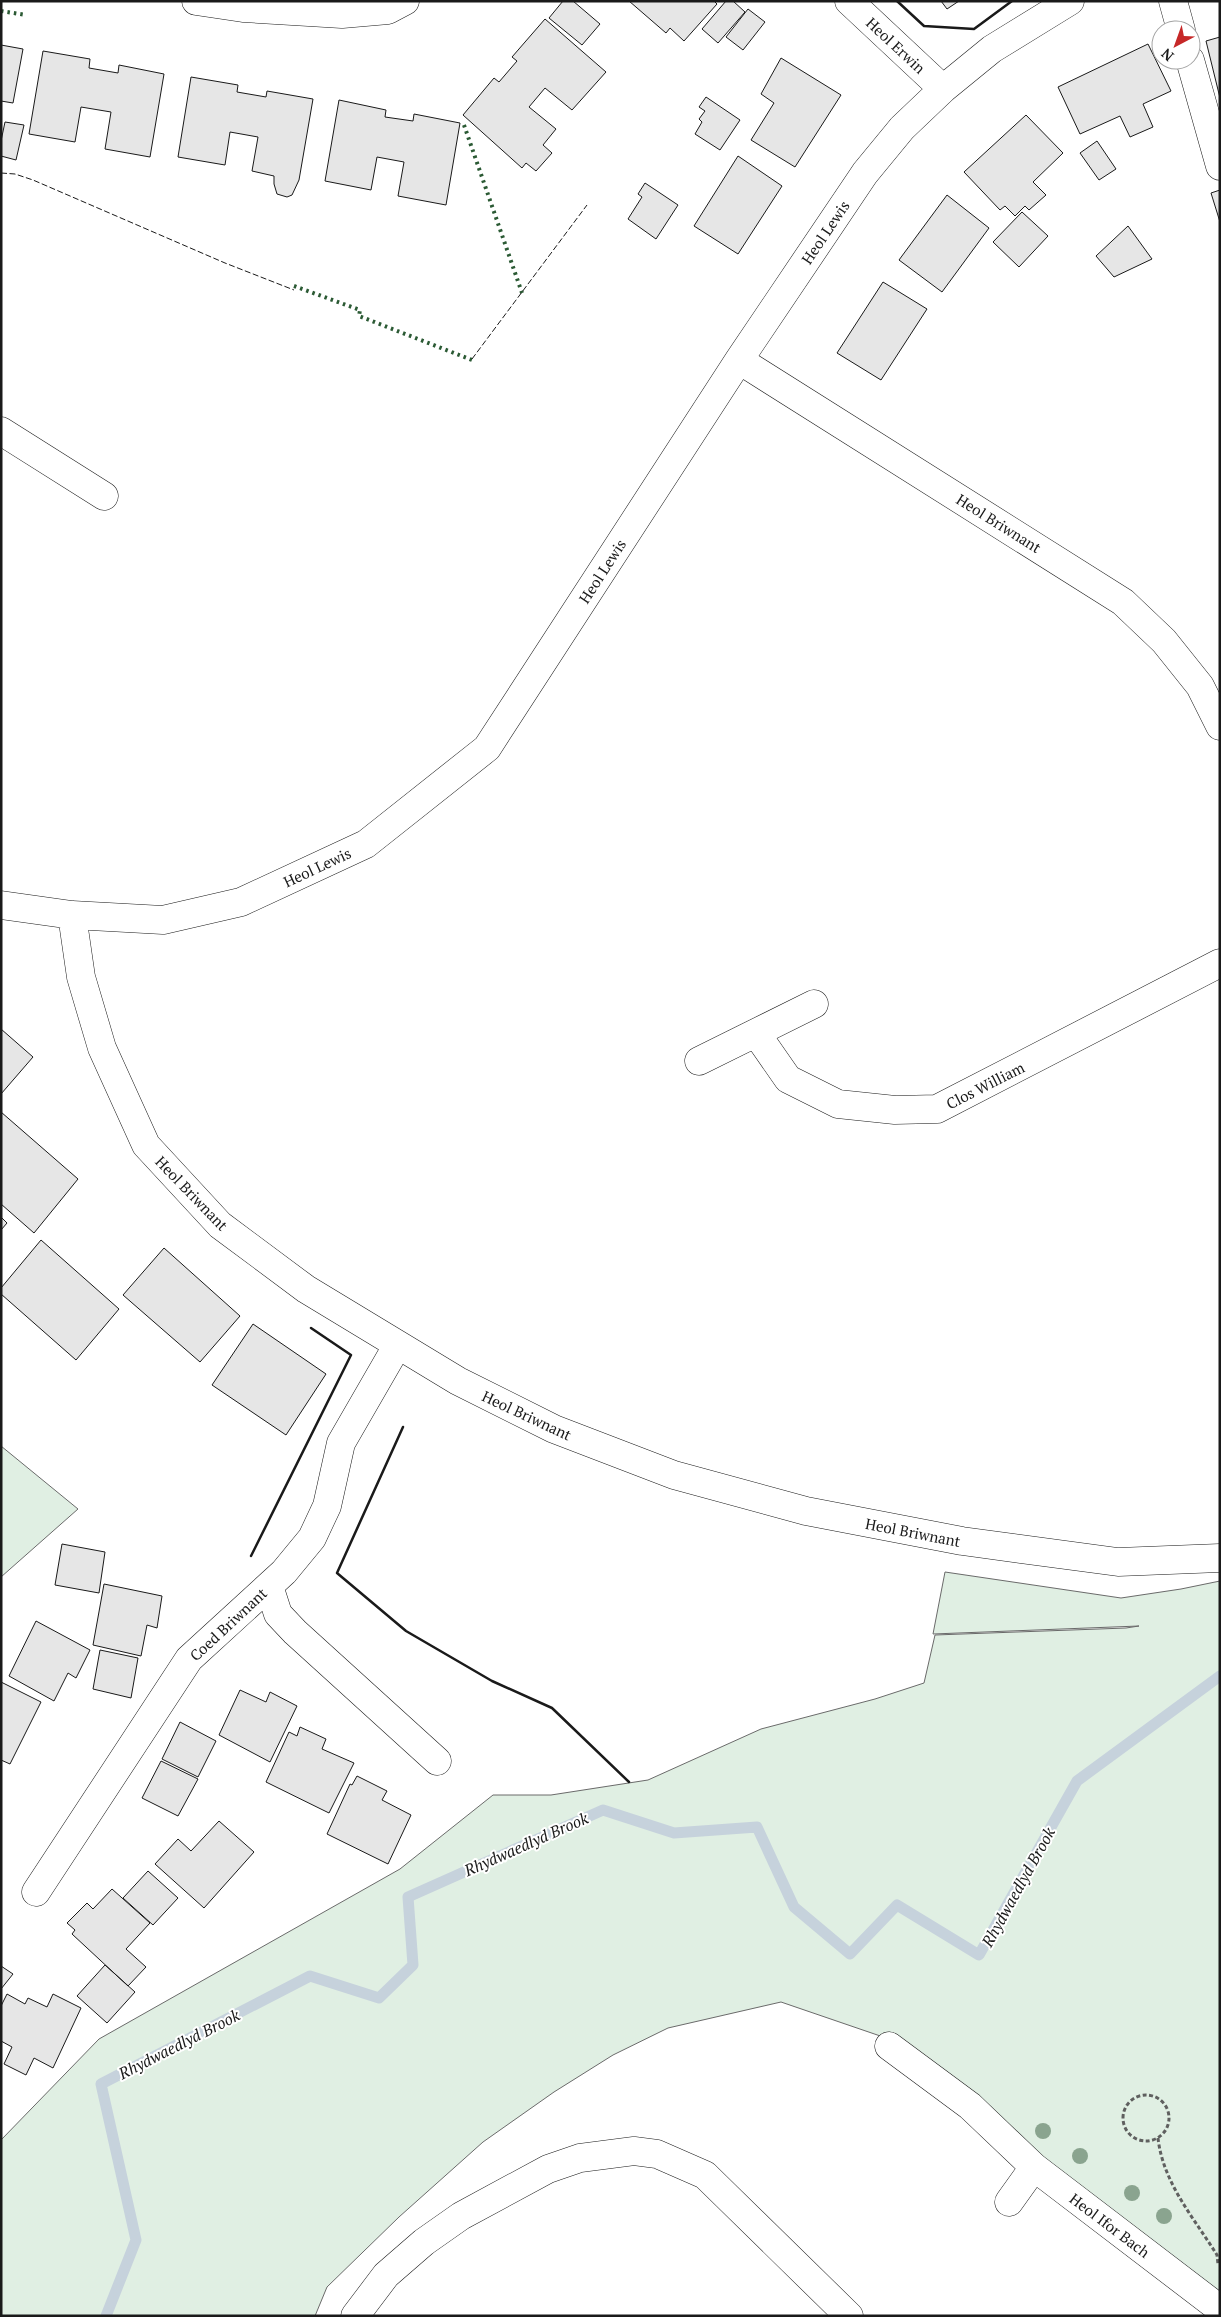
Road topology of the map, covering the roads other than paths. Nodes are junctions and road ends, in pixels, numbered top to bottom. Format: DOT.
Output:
graph roads {
  1 [pos="196,1"];
  2 [pos="405,1"];
  3 [pos="849,1"];
  4 [pos="1070,1"];
  5 [pos="1173,1"];
  6 [pos="1178,20"];
  7 [pos="1193,70"];
  8 [pos="943,90"];
  9 [pos="1220,166"];
  10 [pos="739,360"];
  11 [pos="1,431"];
  12 [pos="104,496"];
  13 [pos="1220,726"];
  14 [pos="1,905"];
  15 [pos="72,915"];
  16 [pos="1220,963"];
  17 [pos="814,1004"];
  18 [pos="756,1033"];
  19 [pos="699,1061"];
  20 [pos="397,1346"];
  21 [pos="1220,1558"];
  22 [pos="269,1586"];
  23 [pos="437,1761"];
  24 [pos="36,1892"];
  25 [pos="889,2046"];
  26 [pos="1034,2167"];
  27 [pos="1009,2202"];
  28 [pos="1214,2304"];
  29 [pos="355,2316"];
  30 [pos="849,2316"];
  1 -- 2 [label="street"];
  3 -- 8 [label="street, Heol Erwin"];
  4 -- 8 [label="street, Heol Lewis"];
  5 -- 6 [label="street"];
  7 -- 9 [label="street"];
  8 -- 10 [label="street, Heol Lewis"];
  10 -- 13 [label="street, Heol Briwnant"];
  10 -- 15 [label="street, Heol Lewis"];
  11 -- 12 [label="street"];
  14 -- 15 [label="street, Heol Lewis"];
  15 -- 20 [label="street, Heol Briwnant"];
  16 -- 18 [label="street, Clos William"];
  17 -- 18 [label="street"];
  18 -- 19 [label="street"];
  20 -- 21 [label="street, Heol Briwnant"];
  20 -- 22 [label="street, Coed Briwnant"];
  22 -- 23 [label="street"];
  22 -- 24 [label="street, Coed Briwnant"];
  25 -- 26 [label="street, Heol Ifor Bach"];
  26 -- 27 [label="street"];
  26 -- 28 [label="street, Heol Ifor Bach"];
  29 -- 30 [label="street"];
}
